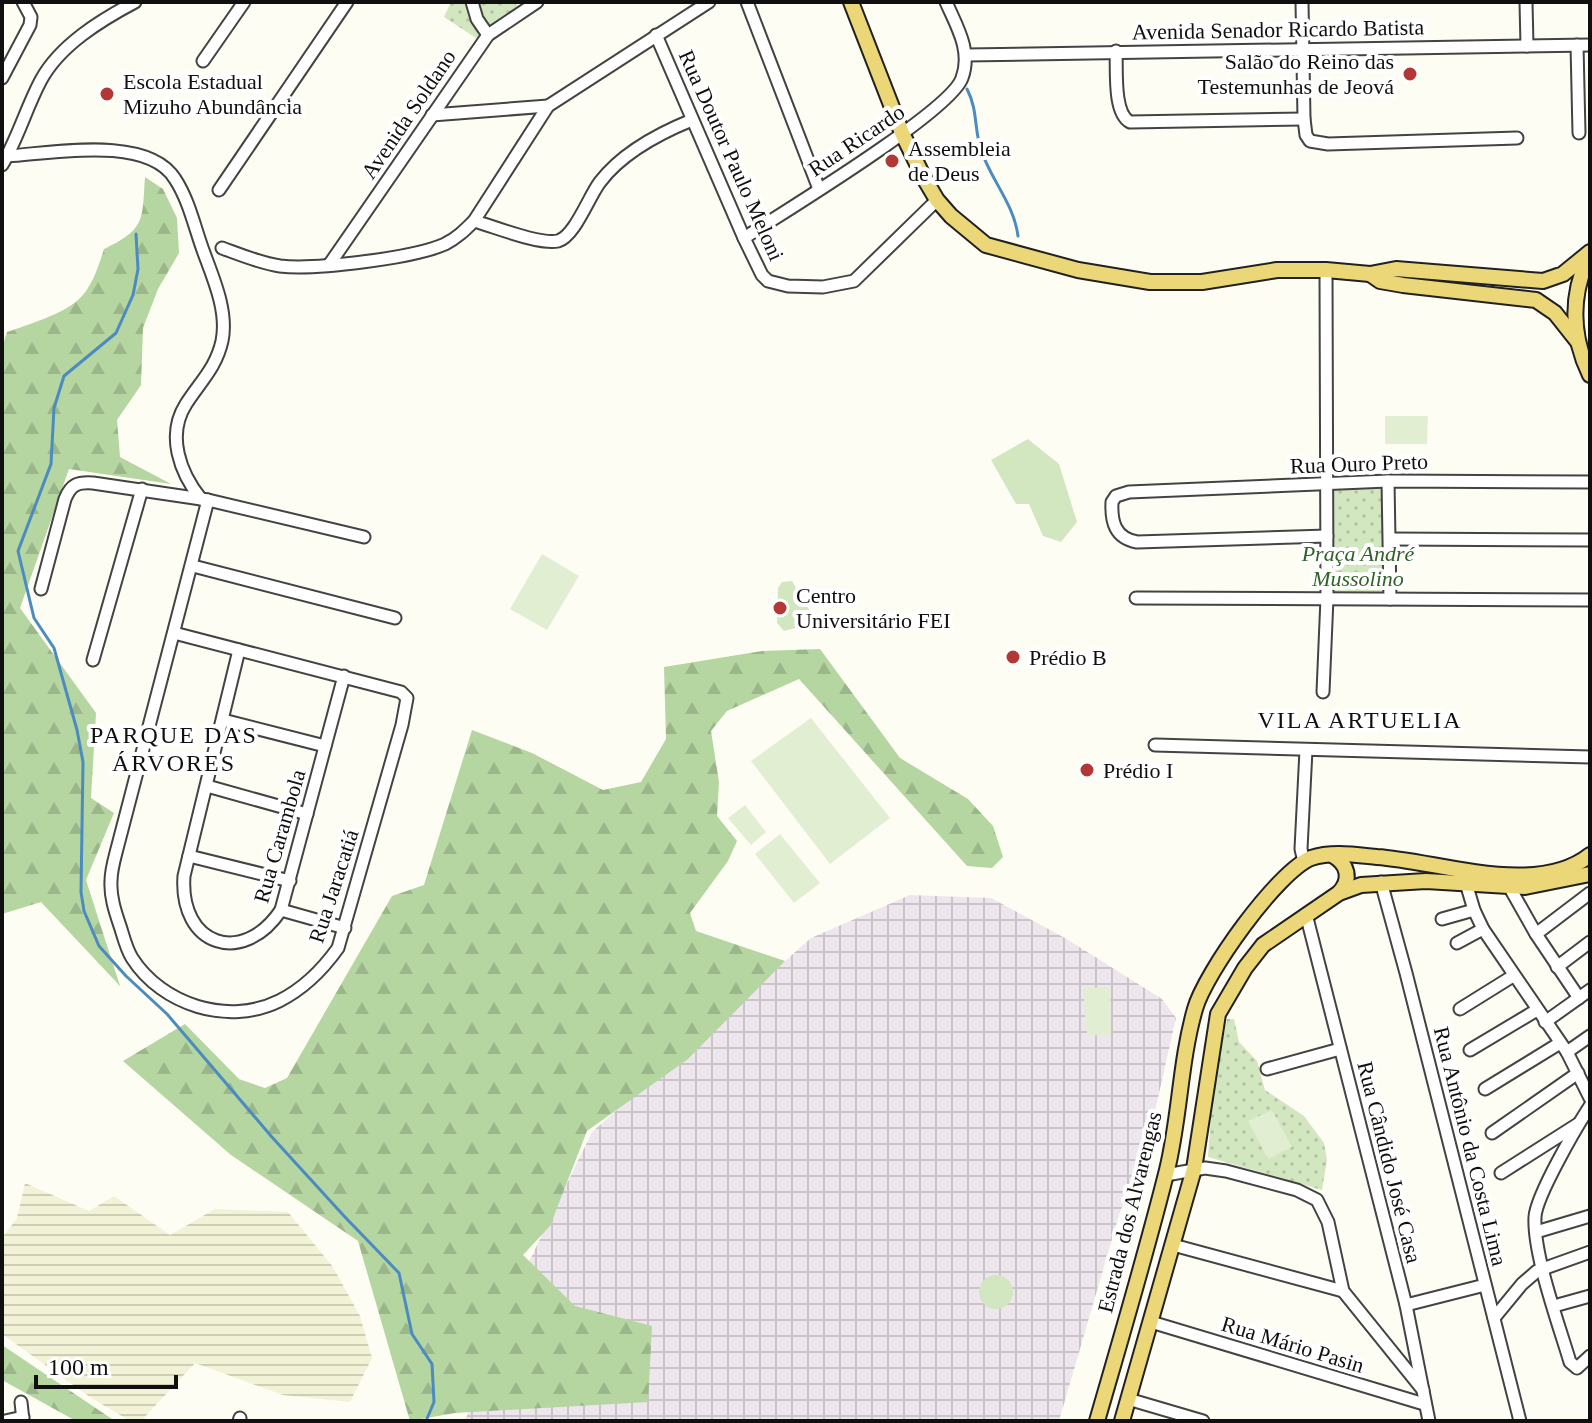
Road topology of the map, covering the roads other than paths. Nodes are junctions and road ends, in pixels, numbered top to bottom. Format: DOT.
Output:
graph roads {
  1 [pos="23,2"];
  2 [pos="135,2"];
  3 [pos="244,2"];
  4 [pos="347,2"];
  5 [pos="472,2"];
  6 [pos="537,2"];
  7 [pos="709,2"];
  8 [pos="747,2"];
  9 [pos="851,2"];
  10 [pos="946,2"];
  11 [pos="1302,2"];
  12 [pos="1526,2"];
  13 [pos="488,35"];
  14 [pos="656,35"];
  15 [pos="1584,45"];
  16 [pos="1527,46"];
  17 [pos="1303,50"];
  18 [pos="1116,51"];
  19 [pos="966,55"];
  20 [pos="203,61"];
  21 [pos="2,78"];
  22 [pos="548,106"];
  23 [pos="432,115"];
  24 [pos="1304,119"];
  25 [pos="692,120"];
  26 [pos="902,133"];
  27 [pos="1579,133"];
  28 [pos="1517,138"];
  29 [pos="5,160"];
  30 [pos="819,189"];
  31 [pos="219,190"];
  32 [pos="937,200"];
  33 [pos="474,221"];
  34 [pos="744,238"];
  35 [pos="222,248"];
  36 [pos="1590,253"];
  37 [pos="329,265"];
  38 [pos="1326,270"];
  39 [pos="1370,274"];
  40 [pos="1578,342"];
  41 [pos="1590,375"];
  42 [pos="1388,481"];
  43 [pos="1590,482"];
  44 [pos="1327,483"];
  45 [pos="142,489"];
  46 [pos="205,500"];
  47 [pos="1327,536"];
  48 [pos="364,537"];
  49 [pos="1390,539"];
  50 [pos="1590,540"];
  51 [pos="193,566"];
  52 [pos="41,589"];
  53 [pos="1136,598"];
  54 [pos="1327,598"];
  55 [pos="1390,599"];
  56 [pos="1590,600"];
  57 [pos="395,618"];
  58 [pos="174,633"];
  59 [pos="239,650"];
  60 [pos="93,660"];
  61 [pos="344,676"];
  62 [pos="1323,692"];
  63 [pos="223,720"];
  64 [pos="1155,745"];
  65 [pos="325,746"];
  66 [pos="1306,750"];
  67 [pos="1590,757"];
  68 [pos="207,786"];
  69 [pos="307,814"];
  70 [pos="1331,854"];
  71 [pos="189,856"];
  72 [pos="1304,862"];
  73 [pos="1589,862"];
  74 [pos="1571,880"];
  75 [pos="290,881"];
  76 [pos="1381,882"];
  77 [pos="1590,882"];
  78 [pos="1466,883"];
  79 [pos="1510,888"];
  80 [pos="1339,893"];
  81 [pos="1590,893"];
  82 [pos="1261,905"];
  83 [pos="281,910"];
  84 [pos="1474,910"];
  85 [pos="1306,914"];
  86 [pos="1442,919"];
  87 [pos="345,928"];
  88 [pos="1483,929"];
  89 [pos="1536,934"];
  90 [pos="1274,935"];
  91 [pos="1590,942"];
  92 [pos="1457,943"];
  93 [pos="1557,967"];
  94 [pos="1513,976"];
  95 [pos="1590,990"];
  96 [pos="1579,998"];
  97 [pos="1460,1009"];
  98 [pos="1537,1010"];
  99 [pos="1545,1022"];
  100 [pos="1590,1036"];
  101 [pos="1563,1048"];
  102 [pos="1340,1049"];
  103 [pos="1470,1050"];
  104 [pos="1267,1069"];
  105 [pos="1585,1080"];
  106 [pos="1485,1089"];
  107 [pos="1590,1098"];
  108 [pos="1590,1106"];
  109 [pos="1578,1123"];
  110 [pos="1492,1133"];
  111 [pos="1194,1169"];
  112 [pos="1501,1173"];
  113 [pos="1166,1175"];
  114 [pos="1590,1216"];
  115 [pos="1536,1232"];
  116 [pos="1173,1245"];
  117 [pos="1590,1252"];
  118 [pos="1543,1267"];
  119 [pos="1485,1285"];
  120 [pos="1343,1291"];
  121 [pos="1590,1296"];
  122 [pos="1406,1305"];
  123 [pos="1554,1306"];
  124 [pos="1494,1318"];
  125 [pos="1151,1322"];
  126 [pos="1125,1324"];
  127 [pos="1590,1356"];
  128 [pos="1424,1391"];
  129 [pos="1106,1392"];
  130 [pos="1128,1399"];
  131 [pos="21,1402"];
  132 [pos="1424,1404"];
  133 [pos="23,1419"];
  134 [pos="5,1421"];
  135 [pos="1097,1421"];
  136 [pos="1122,1421"];
  137 [pos="1203,1421"];
  138 [pos="1429,1421"];
  139 [pos="1520,1421"];
  1 -- 21 [label="street"];
  2 -- 29 [label="street"];
  3 -- 20 [label="street"];
  4 -- 31 [label="street"];
  5 -- 13 [label="street"];
  6 -- 13 [label="street, Avenida Soldano"];
  7 -- 14 [label="street"];
  8 -- 30 [label="street"];
  9 -- 26 [label="main road"];
  10 -- 19 [label="street"];
  11 -- 17 [label="street"];
  12 -- 16 [label="street"];
  13 -- 23 [label="street, Avenida Soldano"];
  14 -- 22 [label="street"];
  14 -- 25 [label="street, Rua Doutor Paulo Meloni"];
  15 -- 16 [label="street, Avenida Senador Ricardo Batista"];
  15 -- 27 [label="street"];
  16 -- 17 [label="street, Avenida Senador Ricardo Batista"];
  17 -- 18 [label="street, Avenida Senador Ricardo Batista"];
  17 -- 24 [label="street"];
  18 -- 19 [label="street, Avenida Senador Ricardo Batista"];
  18 -- 24 [label="street"];
  19 -- 26 [label="street, Rua Ricardo"];
  22 -- 23 [label="street"];
  22 -- 33 [label="street"];
  23 -- 37 [label="street, Avenida Soldano"];
  24 -- 28 [label="street"];
  25 -- 33 [label="street"];
  25 -- 34 [label="street, Rua Doutor Paulo Meloni"];
  26 -- 30 [label="street, Rua Ricardo"];
  26 -- 32 [label="main road"];
  29 -- 46 [label="street"];
  30 -- 34 [label="street, Rua Ricardo"];
  32 -- 34 [label="street, Rua Doutor Paulo Meloni"];
  32 -- 38 [label="main road"];
  33 -- 37 [label="street"];
  35 -- 37 [label="street"];
  36 -- 39 [label="main road"];
  36 -- 40 [label="main road"];
  38 -- 39 [label="main road"];
  38 -- 44 [label="street"];
  39 -- 40 [label="main road"];
  40 -- 41 [label="main road"];
  42 -- 43 [label="street, Rua Ouro Preto"];
  42 -- 44 [label="street, Rua Ouro Preto"];
  42 -- 49 [label="street"];
  44 -- 47 [label="street"];
  44 -- 47 [label="street, Rua Ouro Preto"];
  45 -- 46 [label="street"];
  45 -- 52 [label="street"];
  45 -- 60 [label="street"];
  46 -- 48 [label="street"];
  46 -- 51 [label="street, Rua Jaracatiá"];
  47 -- 54 [label="street"];
  49 -- 50 [label="street"];
  49 -- 55 [label="street"];
  51 -- 57 [label="street"];
  51 -- 58 [label="street, Rua Jaracatiá"];
  53 -- 54 [label="street"];
  54 -- 55 [label="street"];
  54 -- 62 [label="street"];
  55 -- 56 [label="street"];
  58 -- 59 [label="street"];
  58 -- 87 [label="street, Rua Jaracatiá"];
  59 -- 61 [label="street"];
  59 -- 63 [label="street, Rua Carambola"];
  61 -- 65 [label="street, Rua Carambola"];
  61 -- 87 [label="street, Rua Jaracatiá"];
  63 -- 65 [label="street"];
  63 -- 68 [label="street, Rua Carambola"];
  64 -- 66 [label="street"];
  65 -- 69 [label="street, Rua Carambola"];
  66 -- 67 [label="street"];
  66 -- 72 [label="street"];
  68 -- 69 [label="street"];
  68 -- 71 [label="street, Rua Carambola"];
  69 -- 75 [label="street, Rua Carambola"];
  70 -- 72 [label="main road, Estrada dos Alvarengas"];
  70 -- 73 [label="main road, Estrada dos Alvarengas"];
  70 -- 80 [label="main road"];
  71 -- 75 [label="street"];
  71 -- 83 [label="street, Rua Carambola"];
  72 -- 82 [label="main road, Estrada dos Alvarengas"];
  73 -- 74 [label="main road, Estrada dos Alvarengas"];
  74 -- 77 [label="main road"];
  74 -- 79 [label="main road, Estrada dos Alvarengas"];
  75 -- 83 [label="street, Rua Carambola"];
  76 -- 78 [label="main road, Estrada dos Alvarengas"];
  76 -- 80 [label="main road, Estrada dos Alvarengas"];
  76 -- 119 [label="street, Rua Antônio da Costa Lima"];
  78 -- 79 [label="main road, Estrada dos Alvarengas"];
  78 -- 84 [label="street"];
  79 -- 89 [label="street"];
  80 -- 85 [label="main road, Estrada dos Alvarengas"];
  81 -- 89 [label="street"];
  82 -- 90 [label="main road"];
  82 -- 113 [label="main road, Estrada dos Alvarengas"];
  83 -- 87 [label="street"];
  84 -- 86 [label="street"];
  84 -- 88 [label="street"];
  85 -- 90 [label="main road, Estrada dos Alvarengas"];
  85 -- 102 [label="street, Rua Cândido José Casa"];
  88 -- 92 [label="street"];
  88 -- 94 [label="street"];
  89 -- 93 [label="street"];
  90 -- 111 [label="main road, Estrada dos Alvarengas"];
  91 -- 93 [label="street"];
  93 -- 96 [label="street"];
  94 -- 97 [label="street"];
  94 -- 98 [label="street"];
  95 -- 96 [label="street"];
  96 -- 99 [label="street"];
  98 -- 99 [label="street"];
  98 -- 103 [label="street"];
  99 -- 101 [label="street"];
  100 -- 101 [label="street"];
  101 -- 105 [label="street"];
  101 -- 106 [label="street"];
  102 -- 104 [label="street"];
  102 -- 122 [label="street, Rua Cândido José Casa"];
  105 -- 107 [label="street"];
  105 -- 110 [label="street"];
  108 -- 109 [label="street"];
  109 -- 112 [label="street"];
  109 -- 115 [label="street"];
  111 -- 113 [label="street"];
  111 -- 116 [label="main road, Estrada dos Alvarengas"];
  111 -- 120 [label="street"];
  113 -- 126 [label="main road, Estrada dos Alvarengas"];
  114 -- 115 [label="street"];
  115 -- 118 [label="street"];
  116 -- 120 [label="street"];
  116 -- 125 [label="main road, Estrada dos Alvarengas"];
  117 -- 118 [label="street"];
  118 -- 123 [label="street"];
  118 -- 124 [label="street"];
  119 -- 122 [label="street"];
  119 -- 124 [label="street, Rua Antônio da Costa Lima"];
  120 -- 128 [label="street"];
  121 -- 123 [label="street"];
  122 -- 128 [label="street, Rua Cândido José Casa"];
  123 -- 127 [label="street"];
  124 -- 139 [label="street, Rua Antônio da Costa Lima"];
  125 -- 126 [label="main road"];
  125 -- 130 [label="main road, Estrada dos Alvarengas"];
  125 -- 132 [label="street, Rua Mário Pasin"];
  126 -- 129 [label="main road, Estrada dos Alvarengas"];
  128 -- 132 [label="street, Rua Cândido José Casa"];
  129 -- 130 [label="main road"];
  129 -- 135 [label="main road, Estrada dos Alvarengas"];
  130 -- 136 [label="main road, Estrada dos Alvarengas"];
  130 -- 137 [label="street"];
  131 -- 133 [label="street"];
  132 -- 138 [label="street, Rua Cândido José Casa"];
  133 -- 134 [label="street"];
}
